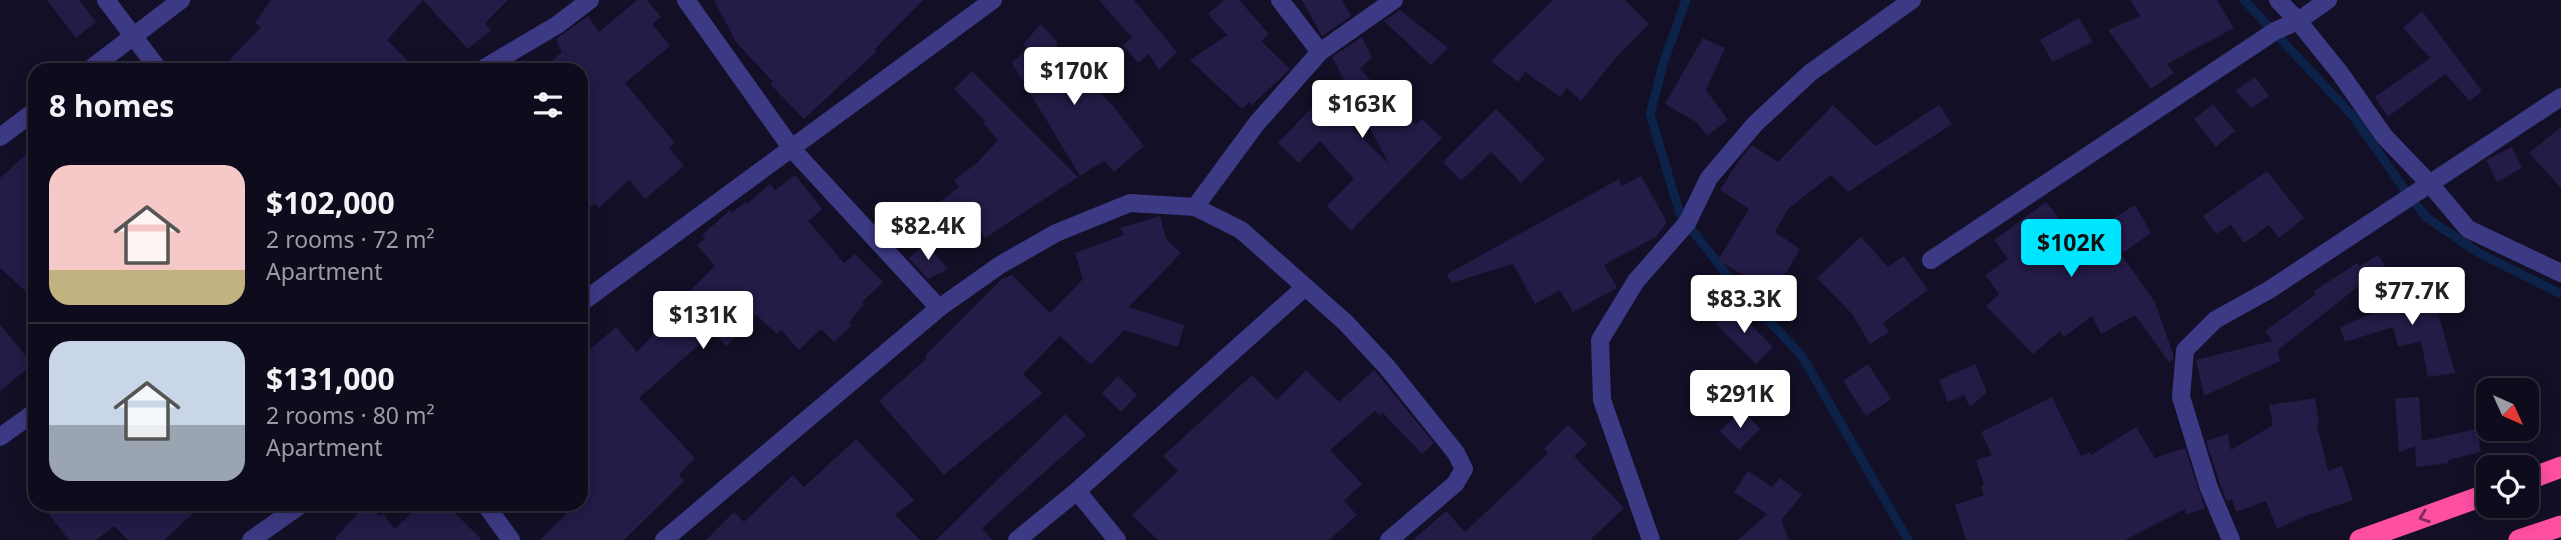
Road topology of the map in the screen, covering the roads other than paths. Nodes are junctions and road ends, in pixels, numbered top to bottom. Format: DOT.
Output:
graph roads {
  1 [pos="106,0"];
  2 [pos="181,0"];
  3 [pos="590,0"];
  4 [pos="686,0"];
  5 [pos="993,0"];
  6 [pos="1280,0"];
  7 [pos="1394,0"];
  8 [pos="1912,0"];
  9 [pos="2278,0"];
  10 [pos="2328,0"];
  11 [pos="2298,21"];
  12 [pos="134,36"];
  13 [pos="1320,51"];
  14 [pos="98,63"];
  15 [pos="154,63"];
  16 [pos="493,63"];
  17 [pos="2561,97"];
  18 [pos="28,116"];
  19 [pos="0,137"];
  20 [pos="792,149"];
  21 [pos="2430,184"];
  22 [pos="1195,207"];
  23 [pos="1931,260"];
  24 [pos="2561,273"];
  25 [pos="1304,288"];
  26 [pos="588,298"];
  27 [pos="939,308"];
  28 [pos="28,417"];
  29 [pos="0,437"];
  30 [pos="2561,467"];
  31 [pos="2539,475"];
  32 [pos="1077,491"];
  33 [pos="2476,498"];
  34 [pos="292,511"];
  35 [pos="490,511"];
  36 [pos="2561,526"];
  37 [pos="251,540"];
  38 [pos="511,540"];
  39 [pos="664,540"];
  40 [pos="1017,540"];
  41 [pos="1117,540"];
  42 [pos="1389,540"];
  43 [pos="1651,540"];
  44 [pos="2231,540"];
  45 [pos="2360,540"];
  46 [pos="2519,540"];
  1 -- 12 [label="street"];
  2 -- 12 [label="street"];
  3 -- 16 [label="street"];
  4 -- 20 [label="street"];
  5 -- 20 [label="street"];
  6 -- 13 [label="street"];
  7 -- 13 [label="street"];
  8 -- 43 [label="street"];
  9 -- 11 [label="street"];
  10 -- 11 [label="street"];
  11 -- 21 [label="street"];
  11 -- 23 [label="street"];
  12 -- 14 [label="street"];
  12 -- 15 [label="street"];
  13 -- 22 [label="street"];
  17 -- 21 [label="street"];
  18 -- 19 [label="street"];
  20 -- 26 [label="street"];
  20 -- 27 [label="street"];
  21 -- 24 [label="street"];
  21 -- 44 [label="street"];
  22 -- 25 [label="street"];
  22 -- 27 [label="street"];
  25 -- 32 [label="street"];
  25 -- 42 [label="street"];
  27 -- 39 [label="street"];
  28 -- 29 [label="street"];
  30 -- 31 [label="highway"];
  32 -- 40 [label="street"];
  32 -- 41 [label="street"];
  33 -- 45 [label="highway, one-way"];
  34 -- 37 [label="street"];
  35 -- 38 [label="street"];
  36 -- 46 [label="highway"];
}
